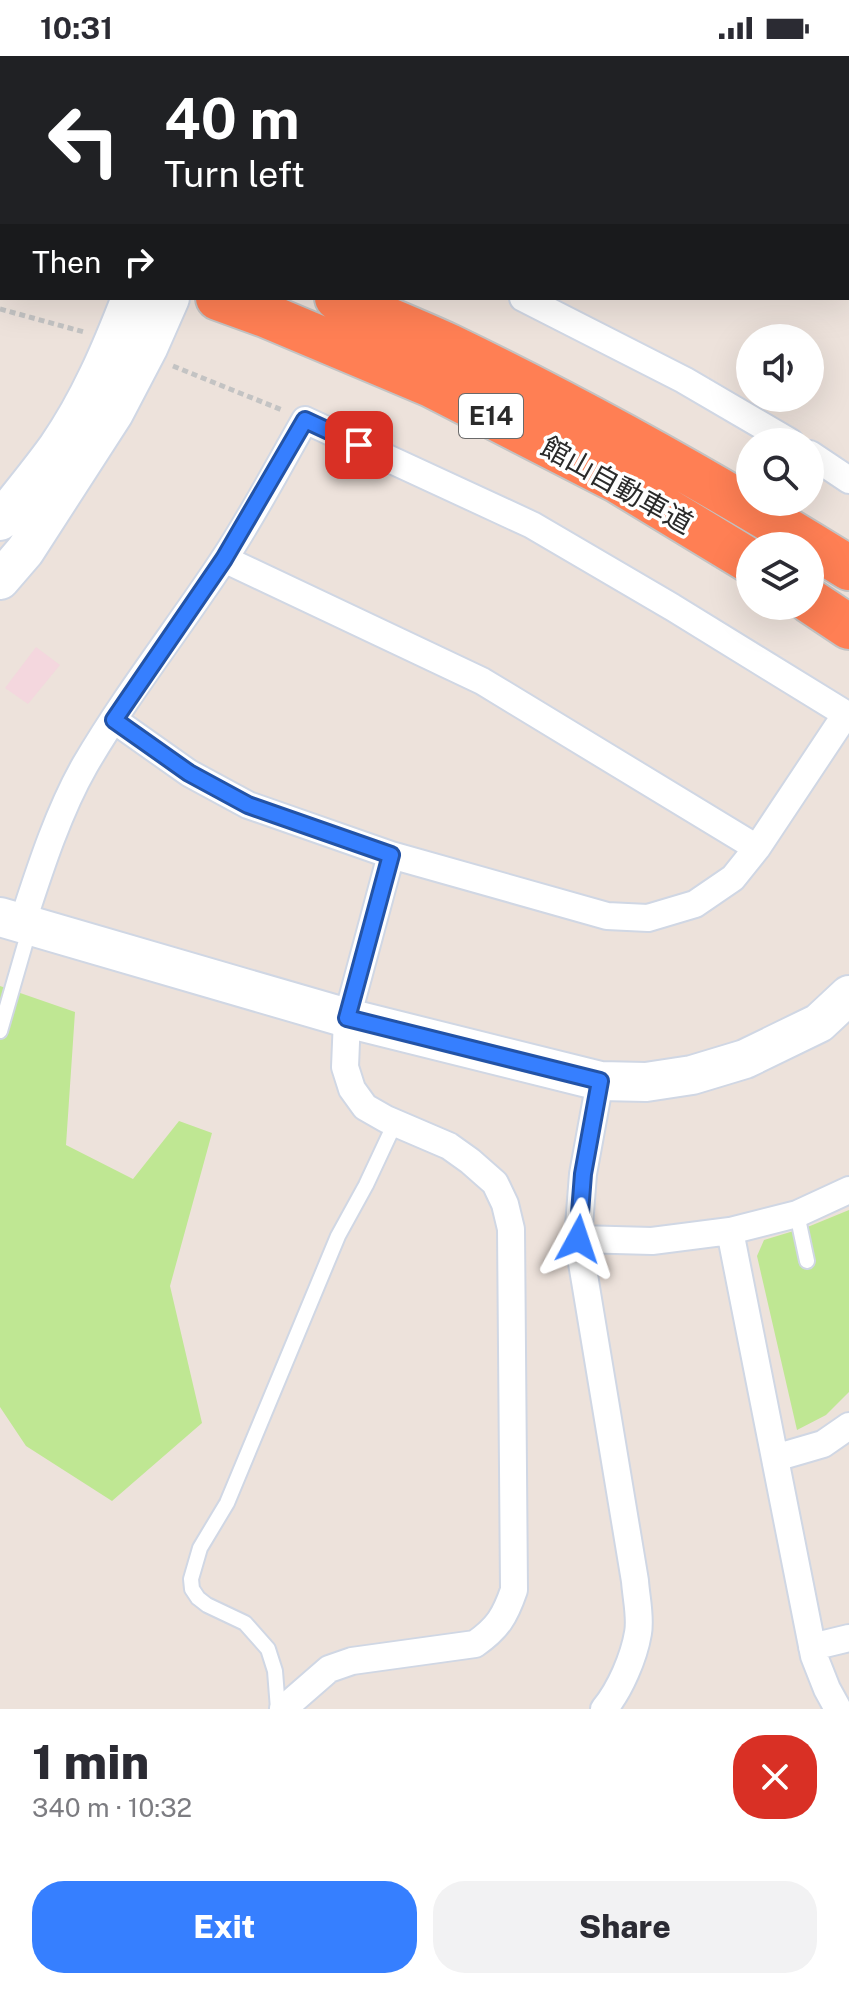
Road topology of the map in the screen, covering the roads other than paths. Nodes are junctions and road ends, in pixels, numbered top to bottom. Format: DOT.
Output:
graph roads {
  1 [pos="131,300"];
  2 [pos="168,300"];
  3 [pos="224,300"];
  4 [pos="342,300"];
  5 [pos="527,300"];
  6 [pos="130,345"];
  7 [pos="766,428"];
  8 [pos="824,463"];
  9 [pos="849,480"];
  10 [pos="0,521"];
  11 [pos="736,553"];
  12 [pos="224,559"];
  13 [pos="849,568"];
  14 [pos="0,580"];
  15 [pos="824,610"];
  16 [pos="849,627"];
  17 [pos="848,715"];
  18 [pos="114,720"];
  19 [pos="757,848"];
  20 [pos="391,855"];
  21 [pos="17,923"];
  22 [pos="849,995"];
  23 [pos="347,1018"];
  24 [pos="0,1031"];
  25 [pos="600,1081"];
  26 [pos="395,1123"];
  27 [pos="849,1190"];
  28 [pos="797,1214"];
  29 [pos="730,1231"];
  30 [pos="578,1239"];
  31 [pos="807,1261"];
  32 [pos="849,1426"];
  33 [pos="775,1458"];
  34 [pos="849,1638"];
  35 [pos="812,1647"];
  36 [pos="281,1709"];
  37 [pos="604,1709"];
  38 [pos="838,1709"];
  1 -- 6 [label="street"];
  2 -- 6 [label="street"];
  3 -- 11 [label="highway, 館山自動車道 / E14"];
  4 -- 13 [label="highway, 館山自動車道 / E14"];
  5 -- 7 [label="street"];
  6 -- 10 [label="street"];
  6 -- 14 [label="street"];
  8 -- 9 [label="street"];
  12 -- 17 [label="street"];
  12 -- 18 [label="street"];
  12 -- 19 [label="street"];
  15 -- 16 [label="highway"];
  17 -- 19 [label="street"];
  18 -- 20 [label="street"];
  18 -- 21 [label="street"];
  19 -- 20 [label="street"];
  20 -- 23 [label="street"];
  21 -- 23 [label="street"];
  21 -- 24 [label="lane"];
  22 -- 25 [label="street"];
  23 -- 25 [label="street"];
  23 -- 26 [label="street"];
  25 -- 30 [label="street"];
  26 -- 36 [label="lane"];
  26 -- 36 [label="street"];
  27 -- 28 [label="street"];
  28 -- 29 [label="street"];
  28 -- 31 [label="lane"];
  29 -- 30 [label="street"];
  29 -- 33 [label="street"];
  30 -- 37 [label="street"];
  32 -- 33 [label="street"];
  33 -- 35 [label="street"];
  34 -- 35 [label="street"];
  35 -- 38 [label="street"];
}
